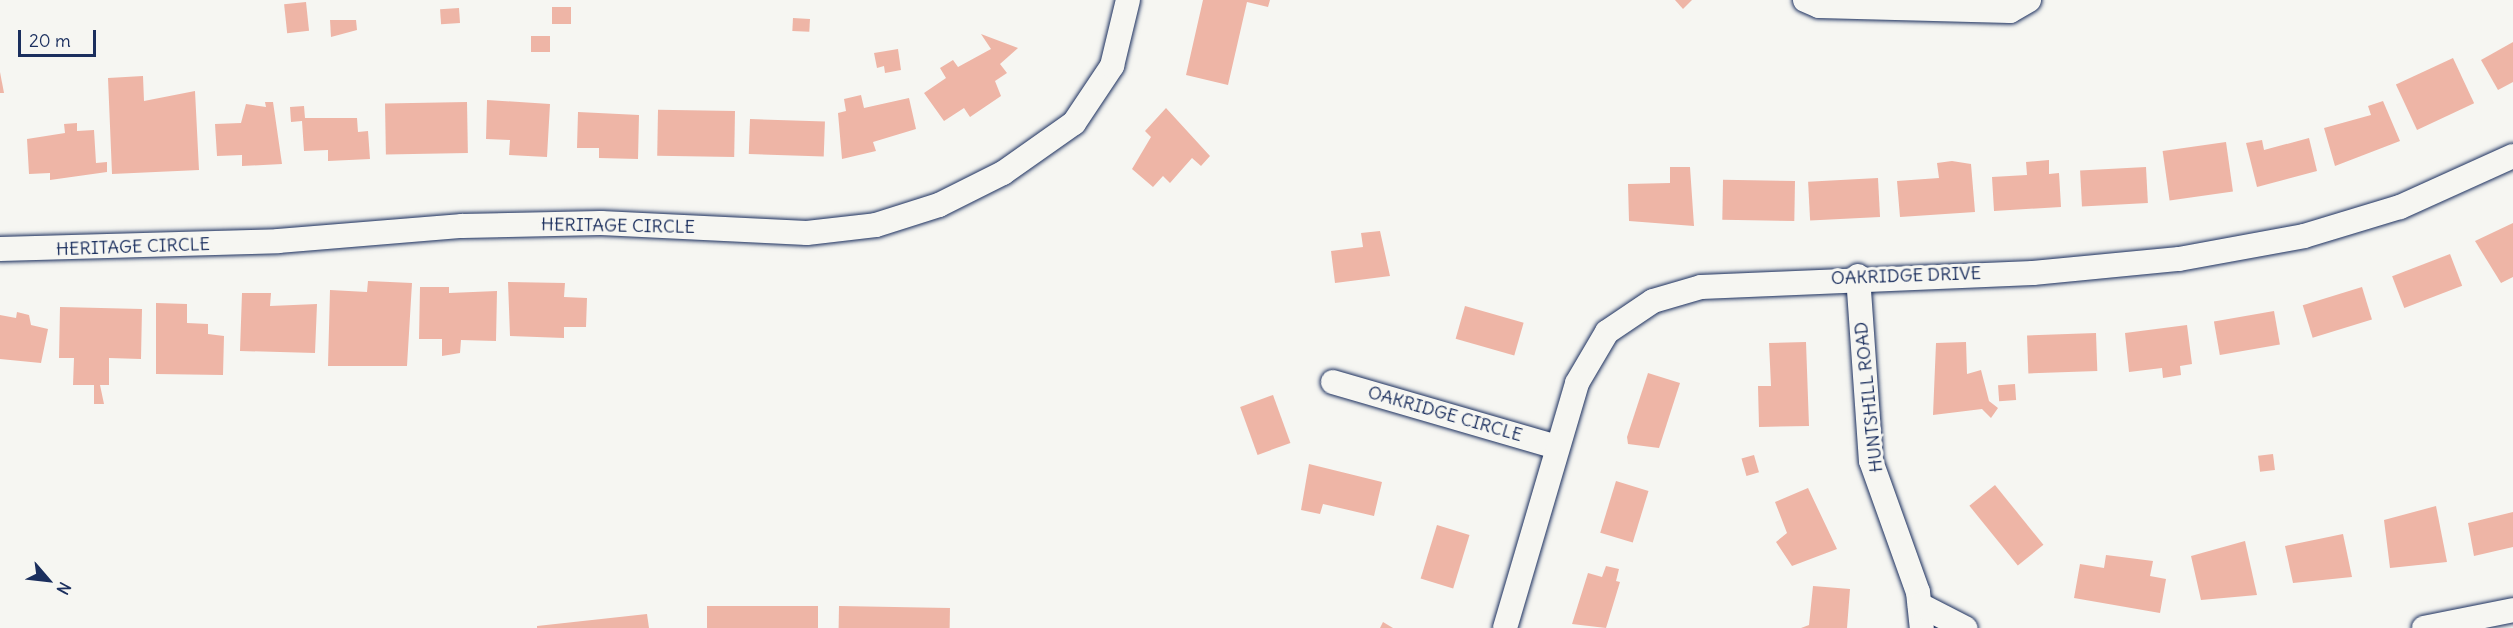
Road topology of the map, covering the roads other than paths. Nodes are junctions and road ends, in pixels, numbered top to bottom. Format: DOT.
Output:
graph roads {
  1 [pos="1128,0"];
  2 [pos="1805,0"];
  3 [pos="2029,0"];
  4 [pos="2513,156"];
  5 [pos="0,249"];
  6 [pos="1858,276"];
  7 [pos="1333,382"];
  8 [pos="1557,447"];
  9 [pos="2513,610"];
  10 [pos="1921,617"];
  11 [pos="1505,628"];
  12 [pos="1965,628"];
  13 [pos="2424,628"];
  1 -- 5 [label="street, HERITAGE CIRCLE"];
  2 -- 3 [label="street"];
  4 -- 6 [label="street, OAKRIDGE DRIVE"];
  6 -- 8 [label="street, OAKRIDGE DRIVE"];
  6 -- 10 [label="street, HUNTSHILL ROAD"];
  7 -- 8 [label="street, OAKRIDGE CIRCLE"];
  8 -- 11 [label="street, OAKRIDGE DRIVE"];
  9 -- 13 [label="street"];
  10 -- 12 [label="street, HUNTSHILL ROAD"];
}
